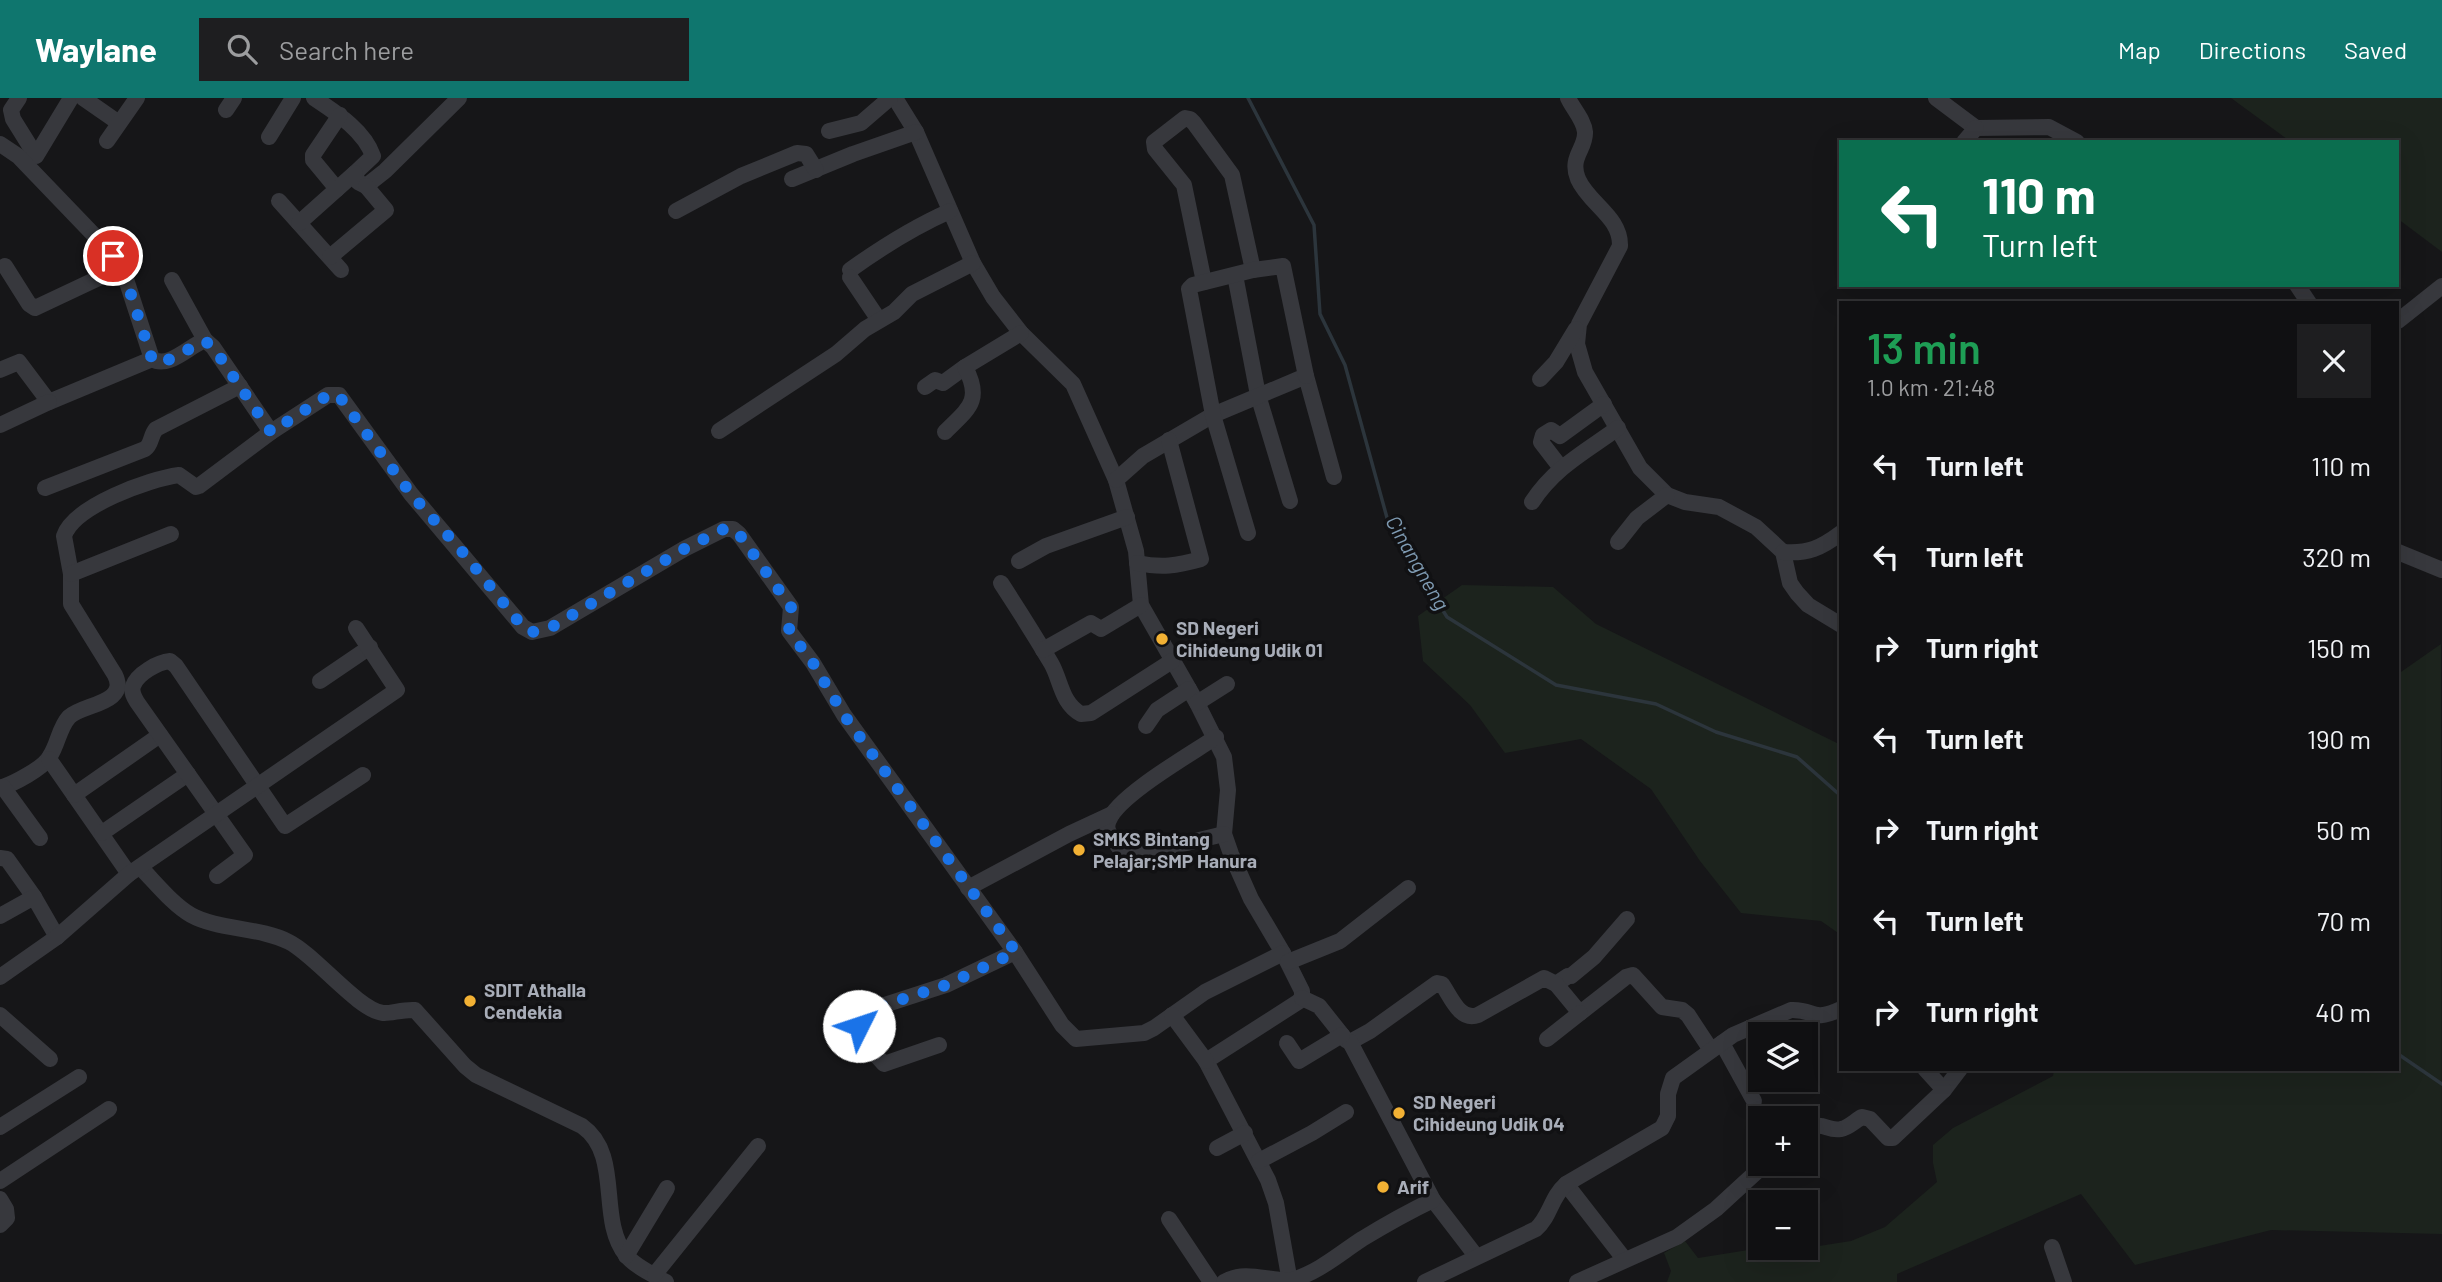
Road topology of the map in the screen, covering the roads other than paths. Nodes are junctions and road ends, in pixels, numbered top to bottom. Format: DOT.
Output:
graph roads {
  1 [pos="19,98"];
  2 [pos="71,98"];
  3 [pos="83,98"];
  4 [pos="137,98"];
  5 [pos="293,98"];
  6 [pos="314,98"];
  7 [pos="459,98"];
  8 [pos="890,98"];
  9 [pos="895,98"];
  10 [pos="1568,98"];
  11 [pos="1936,98"];
  12 [pos="340,115"];
  13 [pos="120,123"];
  14 [pos="1976,128"];
  15 [pos="829,131"];
  16 [pos="916,132"];
  17 [pos="269,136"];
  18 [pos="1966,140"];
  19 [pos="2073,140"];
  20 [pos="107,141"];
  21 [pos="0,144"];
  22 [pos="816,170"];
  23 [pos="361,179"];
  24 [pos="792,179"];
  25 [pos="337,189"];
  26 [pos="279,201"];
  27 [pos="676,211"];
  28 [pos="950,211"];
  29 [pos="299,223"];
  30 [pos="330,257"];
  31 [pos="973,263"];
  32 [pos="5,266"];
  33 [pos="122,267"];
  34 [pos="341,270"];
  35 [pos="1254,270"];
  36 [pos="1235,275"];
  37 [pos="172,280"];
  38 [pos="1205,282"];
  39 [pos="2442,286"];
  40 [pos="879,320"];
  41 [pos="2399,320"];
  42 [pos="1579,324"];
  43 [pos="1021,334"];
  44 [pos="205,341"];
  45 [pos="152,359"];
  46 [pos="965,367"];
  47 [pos="0,370"];
  48 [pos="1306,376"];
  49 [pos="1541,379"];
  50 [pos="240,386"];
  51 [pos="925,387"];
  52 [pos="1258,395"];
  53 [pos="49,402"];
  54 [pos="1604,404"];
  55 [pos="1213,415"];
  56 [pos="0,425"];
  57 [pos="1618,428"];
  58 [pos="719,431"];
  59 [pos="271,432"];
  60 [pos="946,432"];
  61 [pos="1169,440"];
  62 [pos="1561,468"];
  63 [pos="1334,477"];
  64 [pos="1116,480"];
  65 [pos="45,488"];
  66 [pos="1667,495"];
  67 [pos="1290,501"];
  68 [pos="1532,502"];
  69 [pos="1127,517"];
  70 [pos="1248,533"];
  71 [pos="171,534"];
  72 [pos="1839,534"];
  73 [pos="1618,542"];
  74 [pos="1783,552"];
  75 [pos="2399,552"];
  76 [pos="1019,561"];
  77 [pos="1137,563"];
  78 [pos="2442,570"];
  79 [pos="71,574"];
  80 [pos="1002,583"];
  81 [pos="1142,605"];
  82 [pos="1839,624"];
  83 [pos="356,628"];
  84 [pos="370,646"];
  85 [pos="1043,650"];
  86 [pos="1172,661"];
  87 [pos="320,681"];
  88 [pos="1227,684"];
  89 [pos="1193,696"];
  90 [pos="1146,726"];
  91 [pos="160,735"];
  92 [pos="1216,737"];
  93 [pos="49,759"];
  94 [pos="188,774"];
  95 [pos="363,775"];
  96 [pos="257,786"];
  97 [pos="2,788"];
  98 [pos="74,795"];
  99 [pos="1112,814"];
  100 [pos="217,815"];
  101 [pos="102,833"];
  102 [pos="1224,834"];
  103 [pos="40,838"];
  104 [pos="0,858"];
  105 [pos="134,871"];
  106 [pos="217,876"];
  107 [pos="968,888"];
  108 [pos="1408,888"];
  109 [pos="34,897"];
  110 [pos="0,916"];
  111 [pos="1627,919"];
  112 [pos="57,937"];
  113 [pos="1016,952"];
  114 [pos="1285,958"];
  115 [pos="0,977"];
  116 [pos="1556,985"];
  117 [pos="1302,998"];
  118 [pos="1839,1010"];
  119 [pos="1580,1013"];
  120 [pos="1172,1015"];
  121 [pos="0,1016"];
  122 [pos="1346,1038"];
  123 [pos="1547,1039"];
  124 [pos="1287,1043"];
  125 [pos="939,1045"];
  126 [pos="1716,1047"];
  127 [pos="50,1059"];
  128 [pos="1206,1060"];
  129 [pos="1927,1071"];
  130 [pos="1958,1071"];
  131 [pos="79,1077"];
  132 [pos="1944,1090"];
  133 [pos="1754,1101"];
  134 [pos="109,1109"];
  135 [pos="1346,1112"];
  136 [pos="1818,1126"];
  137 [pos="0,1127"];
  138 [pos="1245,1133"];
  139 [pos="758,1146"];
  140 [pos="1217,1148"];
  141 [pos="1259,1161"];
  142 [pos="1752,1176"];
  143 [pos="0,1181"];
  144 [pos="1566,1184"];
  145 [pos="667,1188"];
  146 [pos="0,1199"];
  147 [pos="1433,1200"];
  148 [pos="1169,1219"];
  149 [pos="0,1225"];
  150 [pos="2052,1247"];
  151 [pos="626,1255"];
  152 [pos="1476,1256"];
  153 [pos="1625,1259"];
  154 [pos="661,1278"];
  155 [pos="1211,1282"];
  156 [pos="1224,1282"];
  157 [pos="1290,1282"];
  158 [pos="1425,1282"];
  159 [pos="1577,1282"];
  160 [pos="2064,1282"];
  1 -- 2 [label="street"];
  3 -- 13 [label="street"];
  4 -- 13 [label="street"];
  5 -- 17 [label="street"];
  6 -- 12 [label="street"];
  7 -- 23 [label="street"];
  8 -- 15 [label="street"];
  9 -- 16 [label="street"];
  10 -- 42 [label="street"];
  11 -- 14 [label="street"];
  12 -- 23 [label="street"];
  12 -- 25 [label="street"];
  13 -- 20 [label="street"];
  14 -- 18 [label="street"];
  14 -- 19 [label="street"];
  16 -- 22 [label="street"];
  16 -- 28 [label="street"];
  21 -- 33 [label="street"];
  22 -- 24 [label="street"];
  22 -- 27 [label="street"];
  23 -- 25 [label="street"];
  23 -- 30 [label="street"];
  25 -- 29 [label="street"];
  26 -- 29 [label="street"];
  28 -- 31 [label="street"];
  28 -- 40 [label="street"];
  29 -- 30 [label="street"];
  30 -- 34 [label="street"];
  31 -- 40 [label="street"];
  31 -- 43 [label="street"];
  32 -- 33 [label="street"];
  33 -- 45 [label="street"];
  35 -- 36 [label="street"];
  35 -- 38 [label="street"];
  35 -- 48 [label="street"];
  36 -- 38 [label="street"];
  36 -- 52 [label="street"];
  37 -- 44 [label="street"];
  38 -- 55 [label="street"];
  39 -- 41 [label="street"];
  40 -- 58 [label="street"];
  42 -- 49 [label="street"];
  42 -- 54 [label="street"];
  43 -- 46 [label="street"];
  43 -- 64 [label="street"];
  44 -- 45 [label="street"];
  44 -- 50 [label="street"];
  45 -- 53 [label="street"];
  46 -- 51 [label="street"];
  46 -- 60 [label="street"];
  47 -- 53 [label="street"];
  48 -- 52 [label="street"];
  48 -- 63 [label="street"];
  50 -- 59 [label="street"];
  50 -- 65 [label="street"];
  52 -- 55 [label="street"];
  52 -- 67 [label="street"];
  53 -- 56 [label="street"];
  54 -- 57 [label="street"];
  54 -- 62 [label="street"];
  55 -- 61 [label="street"];
  55 -- 70 [label="street"];
  57 -- 62 [label="street"];
  57 -- 66 [label="street"];
  59 -- 79 [label="street"];
  59 -- 107 [label="street"];
  61 -- 64 [label="street"];
  61 -- 77 [label="street"];
  62 -- 68 [label="street"];
  64 -- 69 [label="street"];
  66 -- 73 [label="street"];
  66 -- 74 [label="street"];
  69 -- 76 [label="street"];
  69 -- 77 [label="street"];
  71 -- 79 [label="street"];
  72 -- 74 [label="street"];
  74 -- 82 [label="street"];
  75 -- 78 [label="street"];
  77 -- 81 [label="street"];
  79 -- 93 [label="street"];
  80 -- 85 [label="street"];
  81 -- 85 [label="street"];
  81 -- 86 [label="street"];
  83 -- 84 [label="street"];
  84 -- 87 [label="street"];
  84 -- 96 [label="street"];
  85 -- 86 [label="street"];
  86 -- 89 [label="street"];
  88 -- 89 [label="street"];
  89 -- 90 [label="street"];
  89 -- 92 [label="street"];
  91 -- 94 [label="street"];
  91 -- 96 [label="street"];
  91 -- 98 [label="street"];
  92 -- 99 [label="street"];
  92 -- 102 [label="street"];
  93 -- 97 [label="street"];
  93 -- 98 [label="street"];
  94 -- 100 [label="street"];
  94 -- 101 [label="street"];
  95 -- 96 [label="street"];
  96 -- 100 [label="street"];
  97 -- 103 [label="street"];
  98 -- 101 [label="street"];
  99 -- 102 [label="street"];
  99 -- 107 [label="street"];
  100 -- 105 [label="street"];
  100 -- 106 [label="street"];
  101 -- 105 [label="street"];
  102 -- 114 [label="street"];
  104 -- 109 [label="street"];
  105 -- 112 [label="street"];
  105 -- 151 [label="street"];
  107 -- 113 [label="street"];
  108 -- 114 [label="street"];
  109 -- 110 [label="street"];
  109 -- 112 [label="street"];
  111 -- 116 [label="street"];
  112 -- 115 [label="street"];
  113 -- 120 [label="street"];
  113 -- 125 [label="street"];
  114 -- 117 [label="street"];
  114 -- 120 [label="street"];
  116 -- 119 [label="street"];
  116 -- 122 [label="street"];
  117 -- 122 [label="street"];
  117 -- 128 [label="street"];
  118 -- 126 [label="street"];
  119 -- 123 [label="street"];
  119 -- 126 [label="street"];
  120 -- 128 [label="street"];
  121 -- 127 [label="street"];
  122 -- 124 [label="street"];
  122 -- 147 [label="street"];
  126 -- 133 [label="street"];
  126 -- 144 [label="street"];
  128 -- 138 [label="street"];
  129 -- 132 [label="street"];
  130 -- 132 [label="street"];
  131 -- 137 [label="street"];
  132 -- 136 [label="street"];
  134 -- 143 [label="street"];
  135 -- 141 [label="street"];
  138 -- 140 [label="street"];
  138 -- 141 [label="street"];
  139 -- 154 [label="street"];
  141 -- 157 [label="street"];
  142 -- 153 [label="street"];
  144 -- 152 [label="street"];
  144 -- 153 [label="street"];
  145 -- 151 [label="street"];
  146 -- 149 [label="street"];
  147 -- 152 [label="street"];
  147 -- 157 [label="street"];
  148 -- 155 [label="street"];
  150 -- 160 [label="street"];
  151 -- 154 [label="street"];
  152 -- 158 [label="street"];
  153 -- 159 [label="street"];
  156 -- 157 [label="street"];
}
